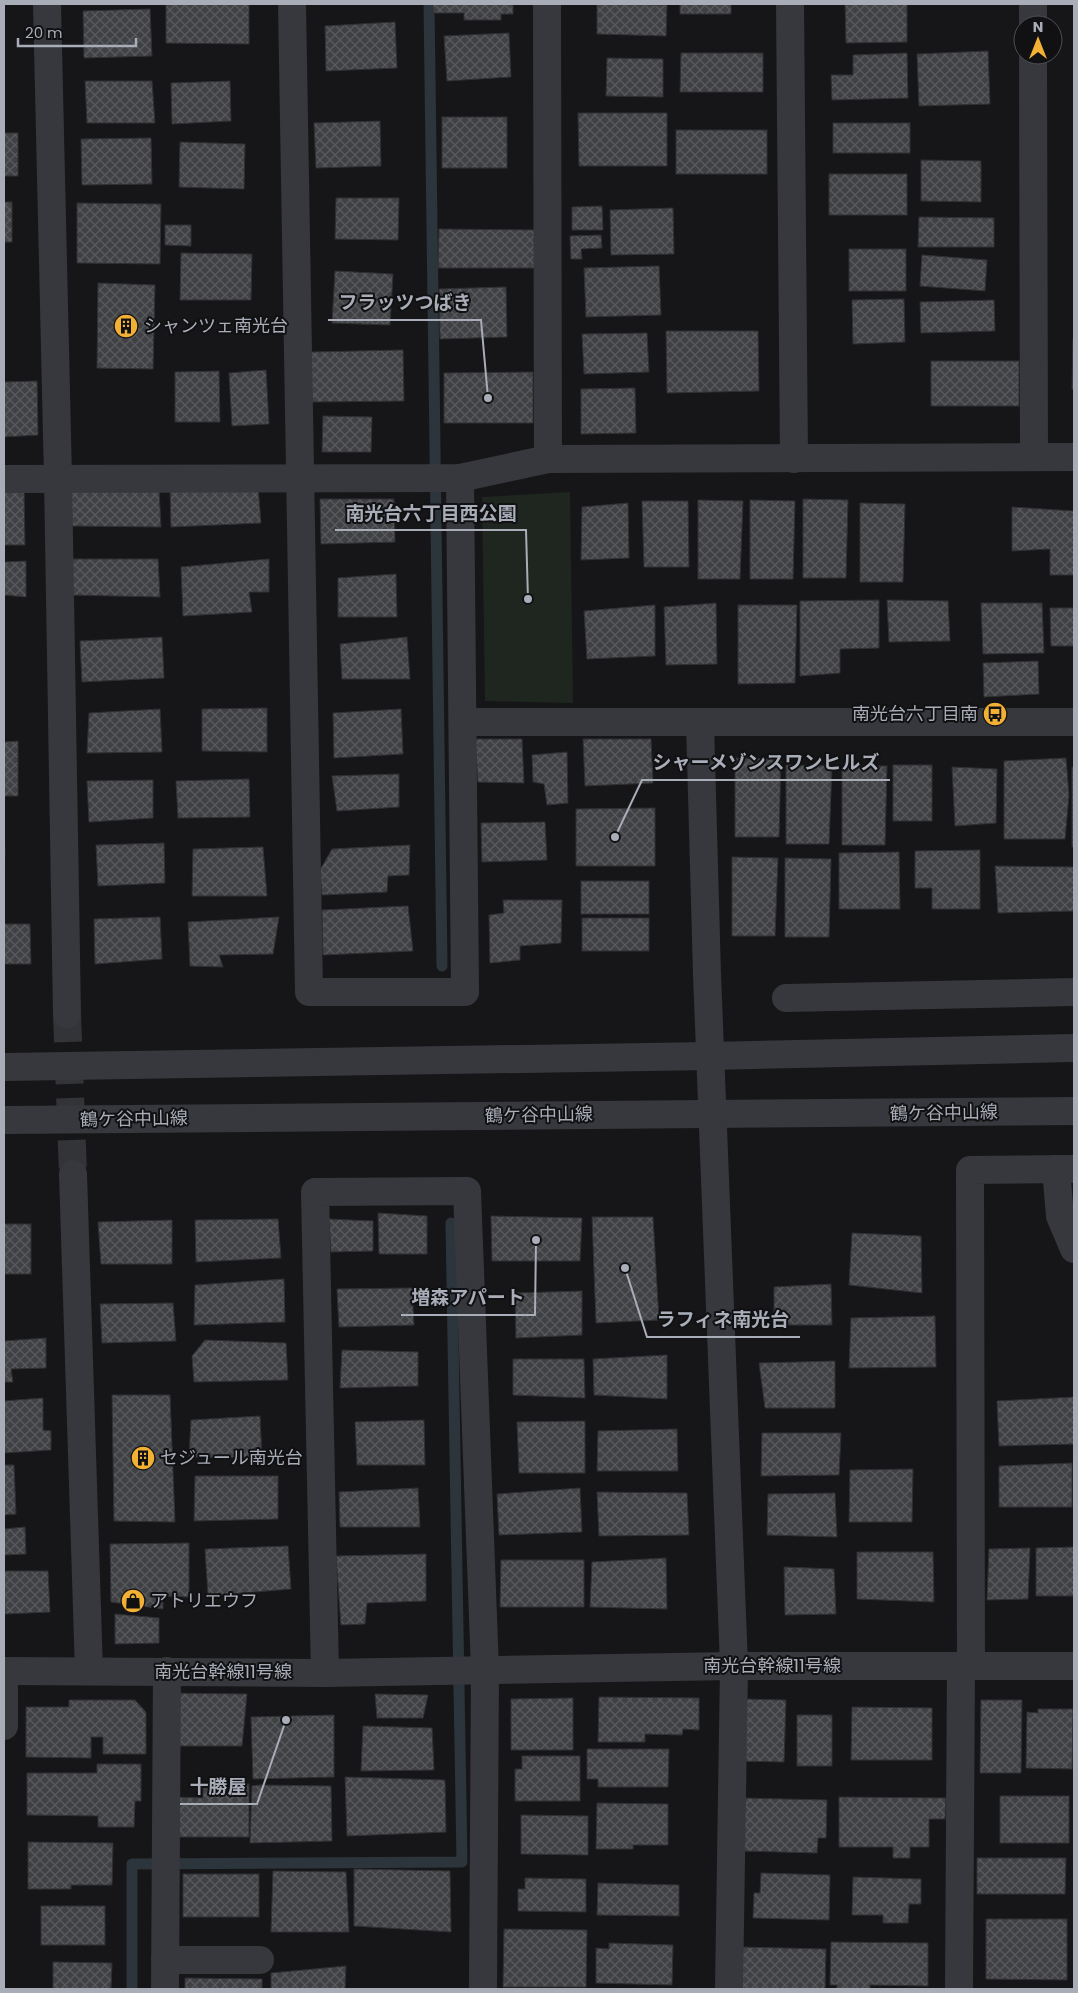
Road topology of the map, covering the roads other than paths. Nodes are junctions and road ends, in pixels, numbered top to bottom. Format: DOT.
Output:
graph roads {
  1 [pos="47,4"];
  2 [pos="292,4"];
  3 [pos="547,4"];
  4 [pos="790,4"];
  5 [pos="1033,65"];
  6 [pos="1034,457"];
  7 [pos="1074,457"];
  8 [pos="548,459"];
  9 [pos="794,459"];
  10 [pos="4,478"];
  11 [pos="58,478"];
  12 [pos="301,478"];
  13 [pos="440,478"];
  14 [pos="463,722"];
  15 [pos="1074,722"];
  16 [pos="700,723"];
  17 [pos="1074,992"];
  18 [pos="786,998"];
  19 [pos="67,1014"];
  20 [pos="1074,1048"];
  21 [pos="710,1056"];
  22 [pos="4,1067"];
  23 [pos="1074,1111"];
  24 [pos="713,1115"];
  25 [pos="4,1120"];
  26 [pos="1065,1169"];
  27 [pos="73,1174"];
  28 [pos="1074,1249"];
  29 [pos="966,1665"];
  30 [pos="734,1666"];
  31 [pos="1074,1666"];
  32 [pos="478,1670"];
  33 [pos="4,1671"];
  34 [pos="89,1671"];
  35 [pos="167,1671"];
  36 [pos="325,1673"];
  37 [pos="4,1726"];
  38 [pos="165,1960"];
  39 [pos="260,1960"];
  40 [pos="164,1989"];
  41 [pos="483,1989"];
  42 [pos="729,1989"];
  43 [pos="960,1989"];
  1 -- 11 [label="street"];
  2 -- 12 [label="street"];
  3 -- 8 [label="street"];
  4 -- 9 [label="street"];
  5 -- 6 [label="street"];
  6 -- 7 [label="street"];
  6 -- 9 [label="street"];
  8 -- 9 [label="street"];
  8 -- 13 [label="street"];
  10 -- 11 [label="street"];
  11 -- 12 [label="street"];
  11 -- 19 [label="street"];
  12 -- 13 [label="street"];
  12 -- 14 [label="street"];
  13 -- 14 [label="street"];
  14 -- 16 [label="street"];
  15 -- 16 [label="street"];
  16 -- 21 [label="street"];
  17 -- 18 [label="street"];
  20 -- 21 [label="street"];
  21 -- 22 [label="street"];
  21 -- 24 [label="street"];
  23 -- 24 [label="street, 鶴ケ谷中山線"];
  24 -- 25 [label="street, 鶴ケ谷中山線"];
  24 -- 30 [label="street"];
  26 -- 28 [label="street"];
  26 -- 29 [label="street"];
  27 -- 34 [label="street"];
  29 -- 30 [label="street, 南光台幹線11号線"];
  29 -- 31 [label="street, 南光台幹線11号線"];
  29 -- 43 [label="street"];
  30 -- 32 [label="street, 南光台幹線11号線"];
  30 -- 42 [label="street"];
  32 -- 36 [label="street, 南光台幹線11号線"];
  32 -- 36 [label="street"];
  32 -- 41 [label="street"];
  33 -- 34 [label="street, 南光台幹線11号線"];
  33 -- 37 [label="street"];
  34 -- 35 [label="street, 南光台幹線11号線"];
  35 -- 36 [label="street, 南光台幹線11号線"];
  35 -- 38 [label="street"];
  38 -- 39 [label="street"];
  38 -- 40 [label="street"];
}
